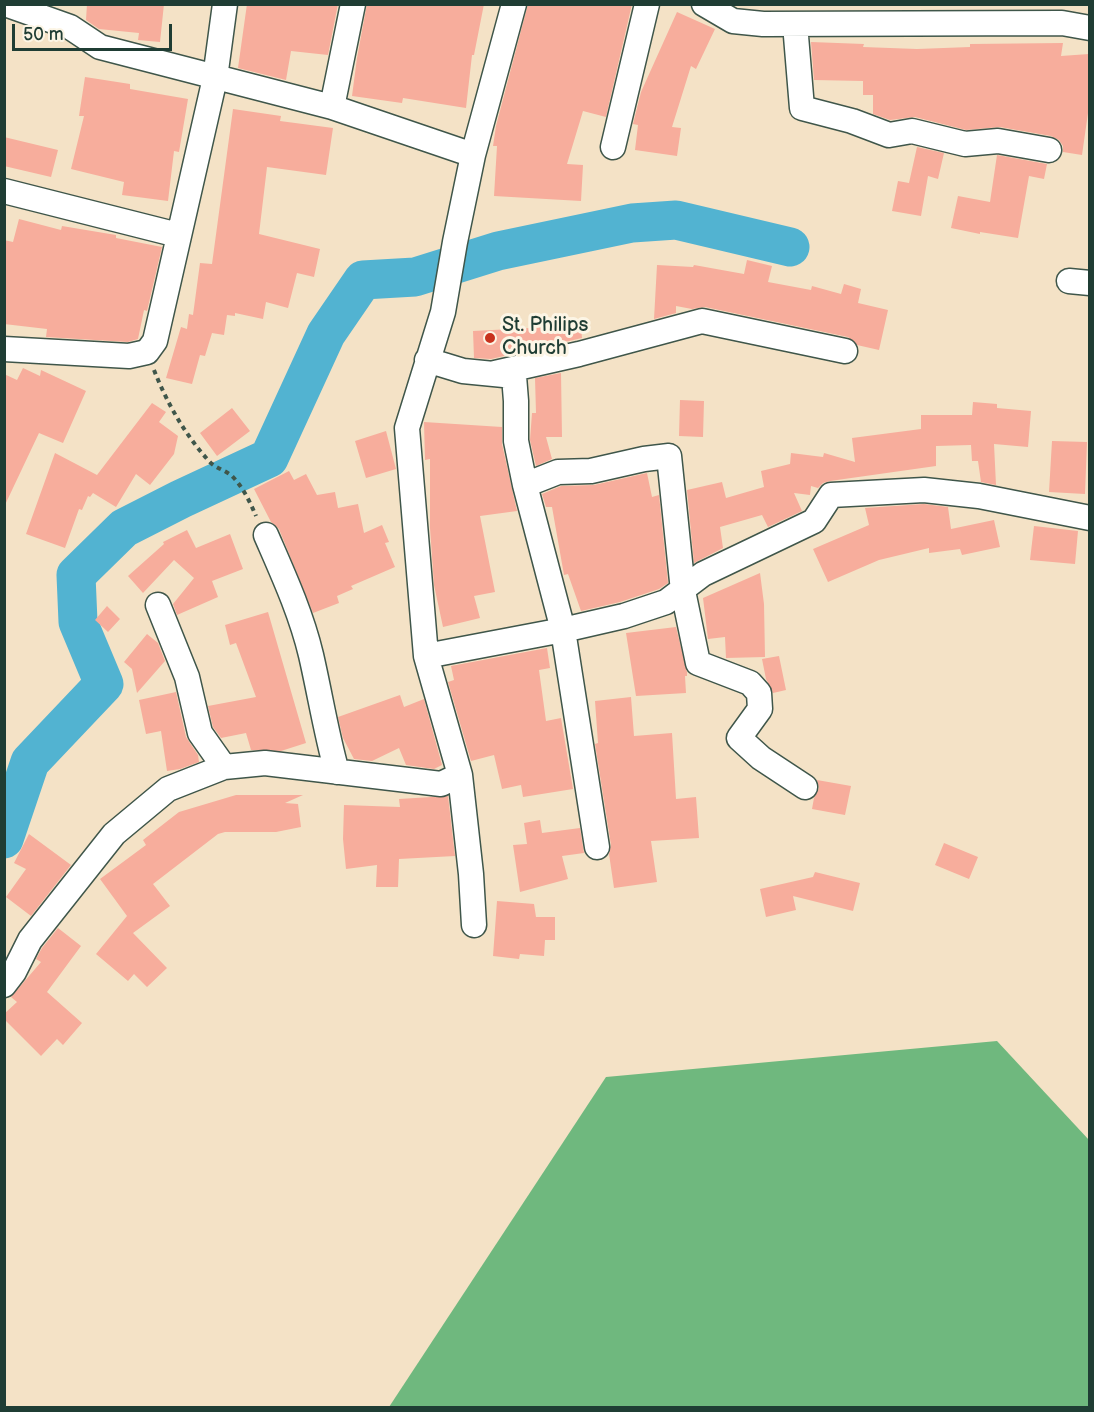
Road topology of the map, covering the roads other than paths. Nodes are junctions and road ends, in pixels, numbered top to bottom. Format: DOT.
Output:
graph roads {
  1 [pos="5,4"];
  2 [pos="225,4"];
  3 [pos="353,4"];
  4 [pos="514,4"];
  5 [pos="646,4"];
  6 [pos="704,4"];
  7 [pos="72,16"];
  8 [pos="795,24"];
  9 [pos="1089,28"];
  10 [pos="215,78"];
  11 [pos="332,107"];
  12 [pos="613,147"];
  13 [pos="1049,150"];
  14 [pos="473,155"];
  15 [pos="4,191"];
  16 [pos="178,235"];
  17 [pos="4,348"];
  18 [pos="845,351"];
  19 [pos="427,360"];
  20 [pos="492,373"];
  21 [pos="525,485"];
  22 [pos="1089,518"];
  23 [pos="266,535"];
  24 [pos="682,591"];
  25 [pos="158,605"];
  26 [pos="563,630"];
  27 [pos="426,656"];
  28 [pos="224,767"];
  29 [pos="337,772"];
  30 [pos="460,775"];
  31 [pos="805,787"];
  32 [pos="597,847"];
  33 [pos="474,925"];
  34 [pos="4,985"];
  1 -- 7 [label="street"];
  2 -- 10 [label="street"];
  3 -- 11 [label="street"];
  4 -- 14 [label="street"];
  5 -- 12 [label="street"];
  6 -- 8 [label="street"];
  7 -- 10 [label="street"];
  8 -- 9 [label="street"];
  8 -- 13 [label="street"];
  10 -- 11 [label="street"];
  10 -- 16 [label="street"];
  11 -- 14 [label="street"];
  14 -- 19 [label="street"];
  15 -- 16 [label="street"];
  16 -- 17 [label="street"];
  18 -- 20 [label="street"];
  19 -- 20 [label="street"];
  19 -- 27 [label="street"];
  20 -- 21 [label="street"];
  21 -- 24 [label="street"];
  21 -- 26 [label="street"];
  22 -- 24 [label="street"];
  23 -- 29 [label="street"];
  24 -- 26 [label="street"];
  24 -- 31 [label="street"];
  25 -- 28 [label="street"];
  26 -- 27 [label="street"];
  26 -- 32 [label="street"];
  27 -- 30 [label="street"];
  28 -- 29 [label="street"];
  28 -- 34 [label="street"];
  29 -- 30 [label="street"];
  30 -- 33 [label="street"];
}
